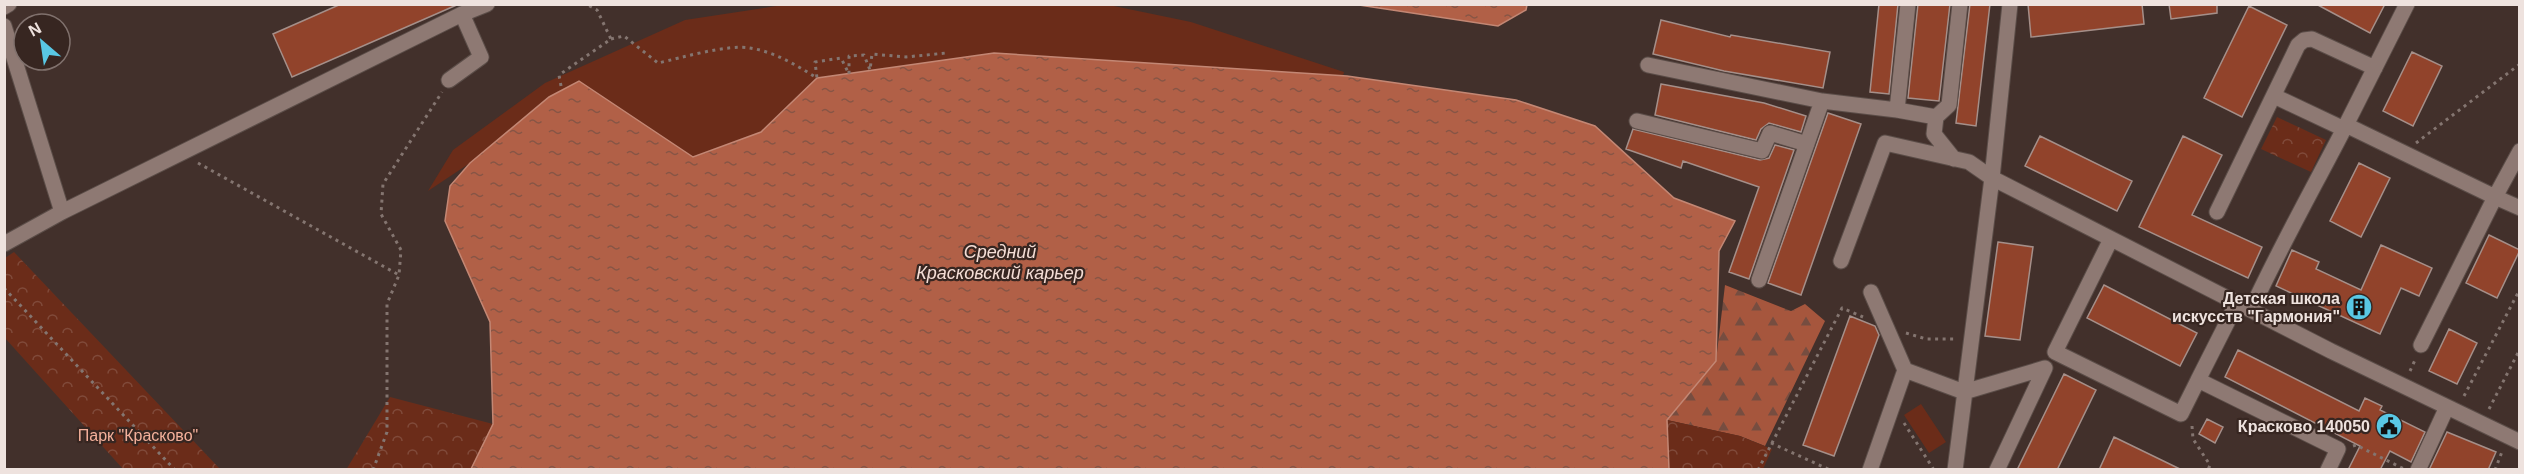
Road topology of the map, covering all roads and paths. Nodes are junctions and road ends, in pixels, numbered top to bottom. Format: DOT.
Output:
graph roads {
  1 [pos="9,4"];
  2 [pos="487,4"];
  3 [pos="586,4"];
  4 [pos="1908,4"];
  5 [pos="1960,4"];
  6 [pos="2010,4"];
  7 [pos="2408,4"];
  8 [pos="4,7"];
  9 [pos="462,14"];
  10 [pos="4,26"];
  11 [pos="611,39"];
  12 [pos="946,53"];
  13 [pos="2520,64"];
  14 [pos="1648,65"];
  15 [pos="2375,68"];
  16 [pos="449,80"];
  17 [pos="561,86"];
  18 [pos="2274,96"];
  19 [pos="1822,101"];
  20 [pos="1897,110"];
  21 [pos="1936,117"];
  22 [pos="1637,121"];
  23 [pos="2345,127"];
  24 [pos="1807,144"];
  25 [pos="2520,151"];
  26 [pos="2403,152"];
  27 [pos="181,153"];
  28 [pos="1954,159"];
  29 [pos="1992,178"];
  30 [pos="2495,197"];
  31 [pos="2520,208"];
  32 [pos="62,212"];
  33 [pos="2217,212"];
  34 [pos="2111,239"];
  35 [pos="4,244"];
  36 [pos="1841,261"];
  37 [pos="399,275"];
  38 [pos="1759,280"];
  39 [pos="4,288"];
  40 [pos="2520,289"];
  41 [pos="1871,292"];
  42 [pos="2237,303"];
  43 [pos="2251,310"];
  44 [pos="1886,325"];
  45 [pos="1971,339"];
  46 [pos="2421,345"];
  47 [pos="2520,349"];
  48 [pos="1905,370"];
  49 [pos="2198,380"];
  50 [pos="2404,386"];
  51 [pos="1964,392"];
  52 [pos="1893,404"];
  53 [pos="2452,409"];
  54 [pos="2191,417"];
  55 [pos="2481,423"];
  56 [pos="1771,442"];
  57 [pos="2520,442"];
  58 [pos="2338,449"];
  59 [pos="176,470"];
  60 [pos="373,470"];
  61 [pos="1758,470"];
  62 [pos="1830,470"];
  63 [pos="1870,470"];
  64 [pos="1934,470"];
  65 [pos="1955,470"];
  66 [pos="1997,470"];
  67 [pos="2208,470"];
  68 [pos="2328,470"];
  69 [pos="2406,470"];
  70 [pos="2418,470"];
  1 -- 8 [label="lane"];
  2 -- 9 [label="lane"];
  3 -- 11 [label="path"];
  4 -- 20 [label="lane"];
  5 -- 21 [label="lane"];
  6 -- 29 [label="lane"];
  7 -- 15 [label="lane"];
  9 -- 16 [label="lane"];
  9 -- 27 [label="lane"];
  10 -- 32 [label="lane"];
  11 -- 12 [label="path"];
  11 -- 17 [label="path"];
  13 -- 26 [label="path"];
  14 -- 19 [label="lane"];
  15 -- 18 [label="lane"];
  15 -- 23 [label="lane"];
  16 -- 37 [label="path"];
  18 -- 23 [label="lane"];
  18 -- 33 [label="lane"];
  19 -- 20 [label="lane"];
  19 -- 24 [label="lane"];
  20 -- 21 [label="lane"];
  21 -- 28 [label="lane"];
  22 -- 24 [label="lane"];
  23 -- 26 [label="lane"];
  23 -- 43 [label="lane"];
  24 -- 38 [label="lane"];
  25 -- 30 [label="lane"];
  26 -- 30 [label="lane"];
  27 -- 32 [label="lane"];
  27 -- 37 [label="path"];
  28 -- 29 [label="lane"];
  28 -- 36 [label="lane"];
  29 -- 34 [label="lane"];
  29 -- 45 [label="lane"];
  30 -- 31 [label="lane"];
  30 -- 46 [label="lane"];
  32 -- 35 [label="lane"];
  34 -- 42 [label="lane"];
  34 -- 49 [label="lane"];
  37 -- 60 [label="path"];
  39 -- 59 [label="path"];
  40 -- 53 [label="path"];
  41 -- 44 [label="lane"];
  42 -- 43 [label="lane"];
  42 -- 49 [label="lane"];
  43 -- 50 [label="lane"];
  44 -- 45 [label="path"];
  44 -- 48 [label="lane"];
  44 -- 56 [label="path"];
  45 -- 51 [label="lane"];
  46 -- 50 [label="path"];
  47 -- 55 [label="path"];
  48 -- 51 [label="lane"];
  48 -- 52 [label="lane"];
  49 -- 58 [label="lane"];
  50 -- 53 [label="lane"];
  51 -- 65 [label="lane"];
  51 -- 66 [label="lane"];
  52 -- 63 [label="lane"];
  52 -- 64 [label="path"];
  53 -- 55 [label="lane"];
  53 -- 70 [label="lane"];
  54 -- 67 [label="path"];
  55 -- 57 [label="lane"];
  56 -- 61 [label="path"];
  56 -- 62 [label="path"];
  58 -- 68 [label="lane"];
  58 -- 69 [label="path"];
}
